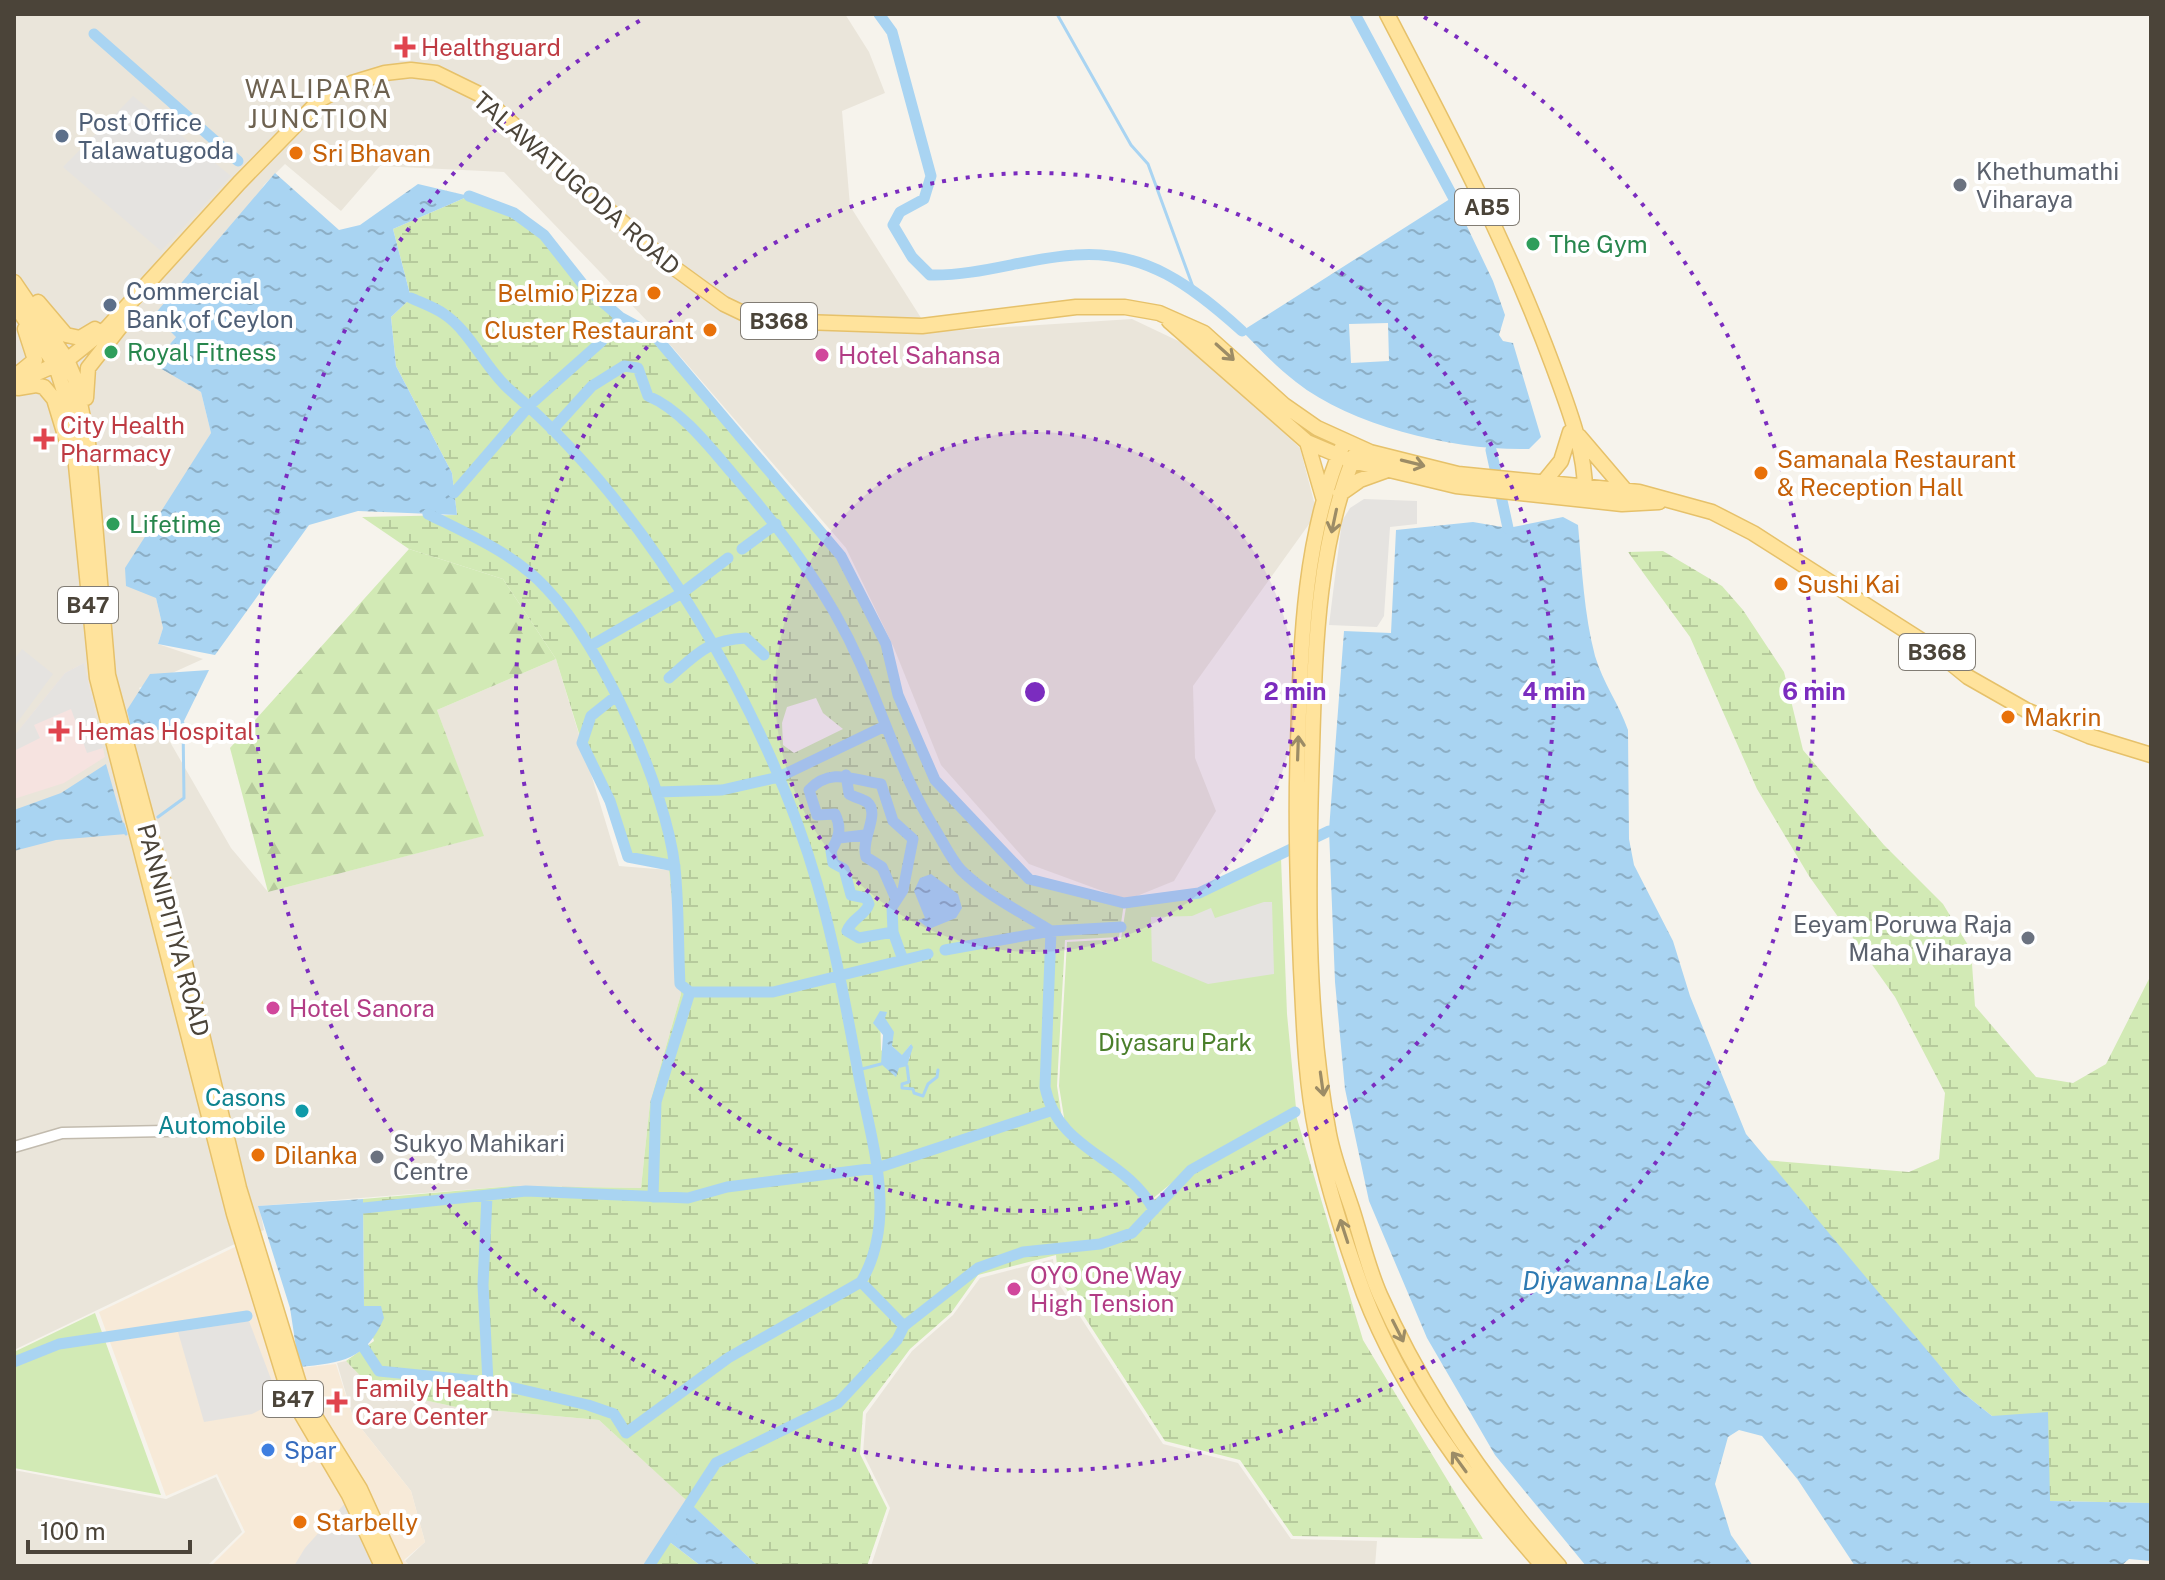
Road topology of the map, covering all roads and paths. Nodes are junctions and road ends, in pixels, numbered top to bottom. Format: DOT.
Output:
graph roads {
  1 [pos="1387,14"];
  2 [pos="14,282"];
  3 [pos="140,296"];
  4 [pos="15,305"];
  5 [pos="1159,313"];
  6 [pos="61,363"];
  7 [pos="14,376"];
  8 [pos="14,386"];
  9 [pos="86,432"];
  10 [pos="1574,433"];
  11 [pos="1307,442"];
  12 [pos="1348,451"];
  13 [pos="76,465"];
  14 [pos="1386,471"];
  15 [pos="1457,480"];
  16 [pos="1543,483"];
  17 [pos="1515,487"];
  18 [pos="1625,490"];
  19 [pos="1579,493"];
  20 [pos="1340,494"];
  21 [pos="1323,498"];
  22 [pos="1667,501"];
  23 [pos="2151,755"];
  24 [pos="1304,827"];
  25 [pos="1304,866"];
  26 [pos="219,1130"];
  27 [pos="14,1147"];
  28 [pos="382,1566"];
  29 [pos="395,1566"];
  30 [pos="1543,1566"];
  31 [pos="1559,1566"];
  1 -- 10 [label="main road, AB5"];
  2 -- 3 [label="main road"];
  2 -- 6 [label="main road, PANNIPITIYA ROAD / B47"];
  3 -- 5 [label="main road, TALAWATUGODA ROAD / B368"];
  3 -- 6 [label="main road, TALAWATUGODA ROAD / B368"];
  3 -- 9 [label="main road"];
  4 -- 6 [label="main road, PANNIPITIYA ROAD / B47"];
  4 -- 7 [label="main road"];
  5 -- 11 [label="main road, TALAWATUGODA ROAD / B368"];
  5 -- 12 [label="main road, TALAWATUGODA ROAD / B368, one-way"];
  6 -- 8 [label="main road, TALAWATUGODA ROAD"];
  6 -- 9 [label="main road, PANNIPITIYA ROAD / B47"];
  6 -- 13 [label="main road, PANNIPITIYA ROAD / B47"];
  8 -- 13 [label="main road"];
  9 -- 26 [label="main road, PANNIPITIYA ROAD / B47"];
  10 -- 16 [label="main road, AB5"];
  10 -- 18 [label="main road"];
  10 -- 19 [label="main road, AB5"];
  11 -- 12 [label="main road, TALAWATUGODA ROAD / B368"];
  11 -- 21 [label="main road"];
  12 -- 14 [label="main road, TALAWATUGODA ROAD / B368"];
  12 -- 15 [label="main road, TALAWATUGODA ROAD / B368, one-way"];
  12 -- 20 [label="main road"];
  12 -- 21 [label="main road"];
  13 -- 26 [label="main road, PANNIPITIYA ROAD / B47"];
  14 -- 15 [label="main road, TALAWATUGODA ROAD / B368"];
  14 -- 20 [label="main road"];
  15 -- 17 [label="main road, TALAWATUGODA ROAD / B368"];
  16 -- 17 [label="main road, TALAWATUGODA ROAD / B368"];
  16 -- 19 [label="main road, TALAWATUGODA ROAD / B368"];
  17 -- 19 [label="main road, TALAWATUGODA ROAD / B368"];
  18 -- 19 [label="main road, TALAWATUGODA ROAD / B368"];
  18 -- 22 [label="main road, TALAWATUGODA ROAD / B368"];
  19 -- 22 [label="main road, TALAWATUGODA ROAD / B368"];
  20 -- 24 [label="main road, one-way"];
  24 -- 21 [label="main road, one-way"];
  22 -- 23 [label="main road, TALAWATUGODA ROAD / B368"];
  24 -- 25 [label="main road"];
  30 -- 25 [label="main road, one-way"];
  25 -- 31 [label="main road, one-way"];
  26 -- 27 [label="street"];
  26 -- 28 [label="main road, PANNIPITIYA ROAD / B47"];
  26 -- 29 [label="main road, PANNIPITIYA ROAD / B47"];
}
